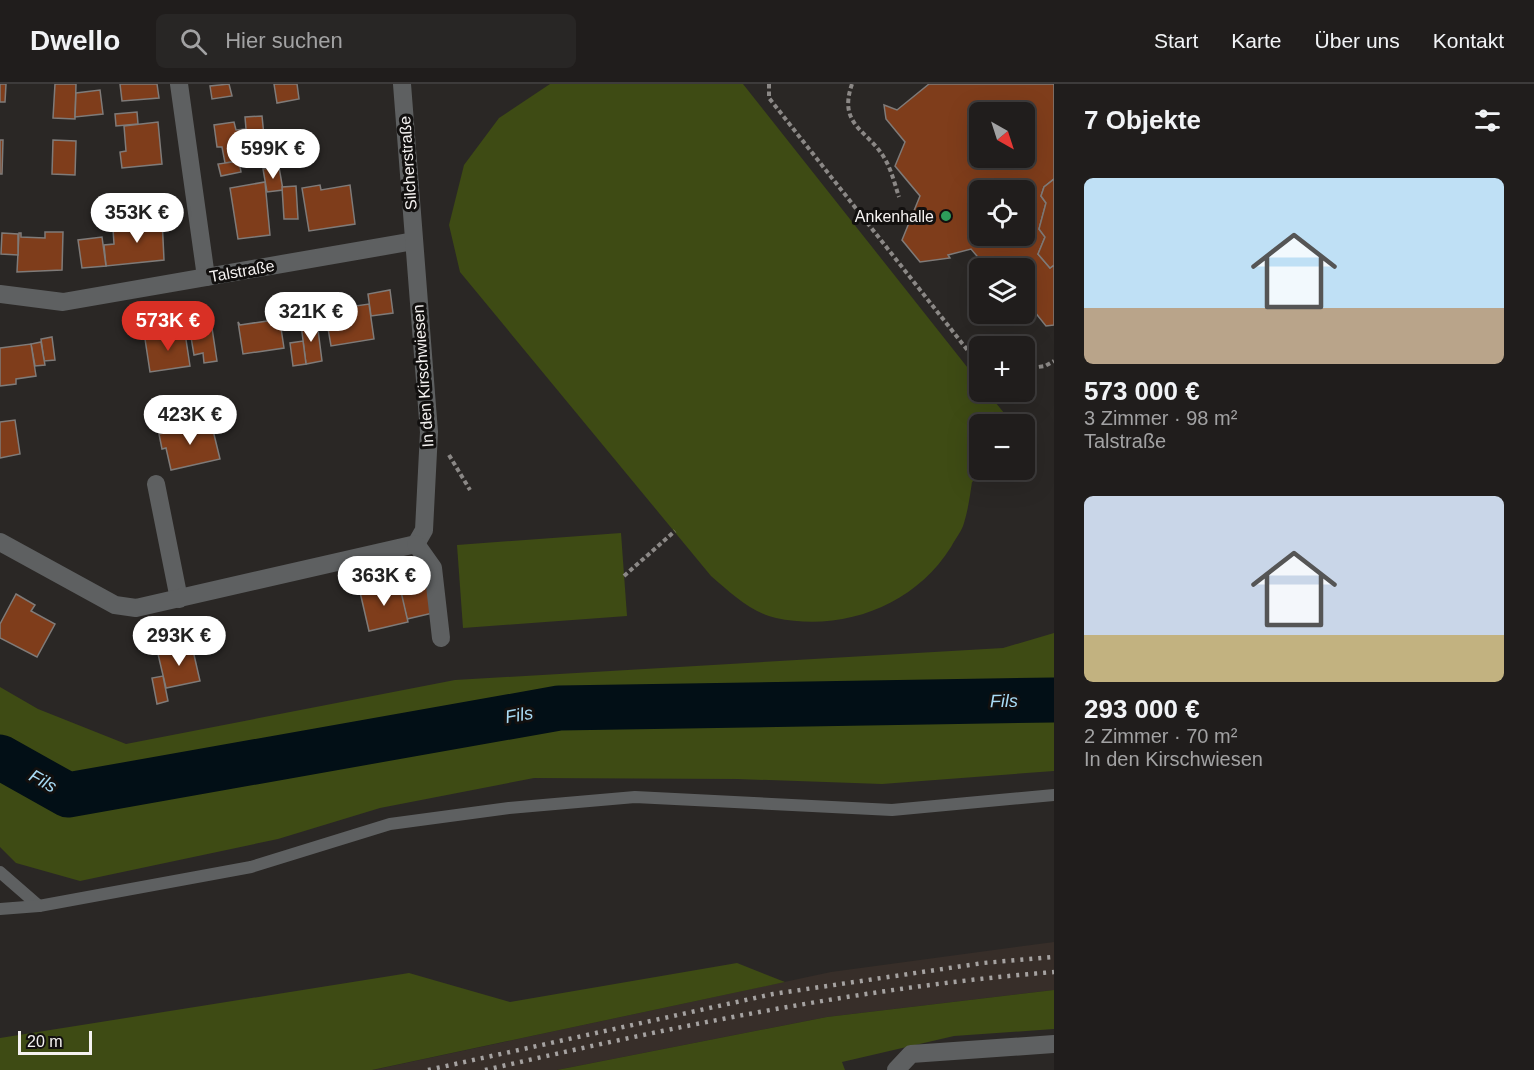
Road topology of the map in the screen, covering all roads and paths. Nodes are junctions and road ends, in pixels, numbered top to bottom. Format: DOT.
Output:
graph roads {
  1 [pos="179,84"];
  2 [pos="402,84"];
  3 [pos="770,84"];
  4 [pos="852,84"];
  5 [pos="899,197"];
  6 [pos="414,241"];
  7 [pos="206,277"];
  8 [pos="0,294"];
  9 [pos="969,352"];
  10 [pos="1054,361"];
  11 [pos="1035,367"];
  12 [pos="156,484"];
  13 [pos="675,531"];
  14 [pos="0,542"];
  15 [pos="416,544"];
  16 [pos="624,576"];
  17 [pos="179,599"];
  18 [pos="441,638"];
  19 [pos="1054,795"];
  20 [pos="0,872"];
  21 [pos="39,906"];
  22 [pos="0,909"];
  23 [pos="1054,1044"];
  24 [pos="896,1070"];
  1 -- 7 [label="street"];
  2 -- 6 [label="street, Silcherstraße"];
  3 -- 9 [label="path"];
  4 -- 5 [label="path"];
  6 -- 7 [label="street, Talstraße"];
  6 -- 15 [label="street, In den Kirschwiesen"];
  7 -- 8 [label="street, Talstraße"];
  10 -- 11 [label="path"];
  12 -- 17 [label="street"];
  13 -- 16 [label="path"];
  14 -- 17 [label="street"];
  15 -- 17 [label="street"];
  15 -- 18 [label="street"];
  19 -- 21 [label="lane"];
  20 -- 21 [label="lane"];
  21 -- 22 [label="lane"];
  23 -- 24 [label="street"];
}
